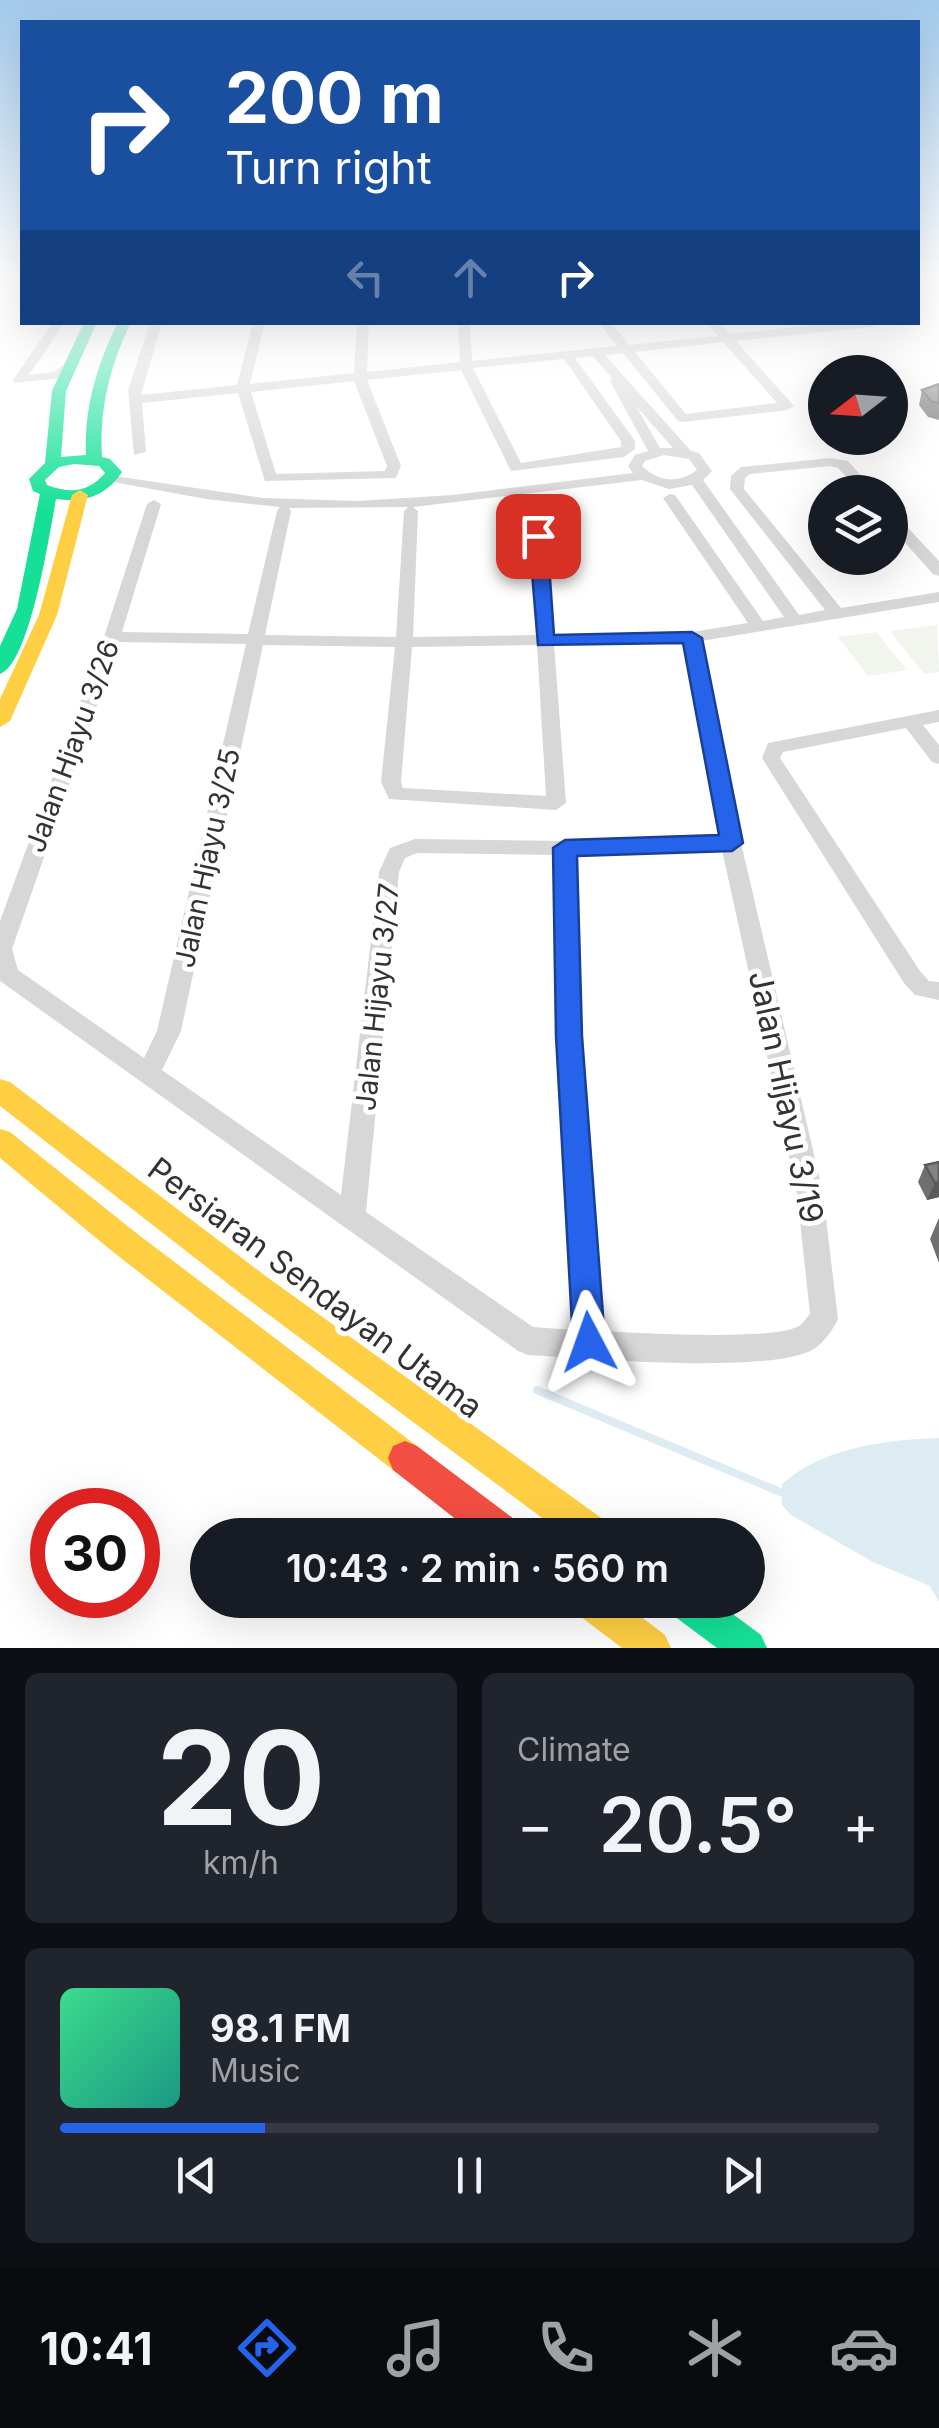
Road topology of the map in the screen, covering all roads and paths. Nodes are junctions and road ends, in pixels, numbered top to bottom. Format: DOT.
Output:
graph roads {
  1 [pos="36,356"];
  2 [pos="74,356"];
  3 [pos="108,356"];
  4 [pos="145,356"];
  5 [pos="251,356"];
  6 [pos="360,356"];
  7 [pos="466,356"];
  8 [pos="567,356"];
  9 [pos="599,356"];
  10 [pos="631,356"];
  11 [pos="742,356"];
  12 [pos="69,365"];
  13 [pos="466,366"];
  14 [pos="614,374"];
  15 [pos="359,376"];
  16 [pos="19,380"];
  17 [pos="244,388"];
  18 [pos="59,391"];
  19 [pos="134,400"];
  20 [pos="139,452"];
  21 [pos="655,452"];
  22 [pos="685,453"];
  23 [pos="53,464"];
  24 [pos="106,468"];
  25 [pos="639,471"];
  26 [pos="853,475"];
  27 [pos="682,487"];
  28 [pos="49,493"];
  29 [pos="80,495"];
  30 [pos="536,500"];
  31 [pos="154,504"];
  32 [pos="284,511"];
  33 [pos="411,511"];
  34 [pos="908,537"];
  35 [pos="939,571"];
  36 [pos="939,597"];
  37 [pos="836,614"];
  38 [pos="794,620"];
  39 [pos="758,626"];
  40 [pos="112,637"];
  41 [pos="692,638"];
  42 [pos="253,640"];
  43 [pos="545,641"];
  44 [pos="404,642"];
  45 [pos="0,668"];
  46 [pos="939,716"];
  47 [pos="0,720"];
  48 [pos="911,722"];
  49 [pos="939,758"];
  50 [pos="732,843"];
  51 [pos="565,848"];
  52 [pos="939,991"];
  53 [pos="148,1074"];
  54 [pos="0,1090"];
  55 [pos="0,1141"];
  56 [pos="352,1216"];
  57 [pos="589,1342"];
  58 [pos="483,1518"];
  59 [pos="571,1518"];
  60 [pos="613,1618"];
  61 [pos="707,1618"];
  62 [pos="652,1648"];
  63 [pos="748,1648"];
  1 -- 16 [label="street"];
  2 -- 12 [label="street"];
  3 -- 24 [label="street"];
  4 -- 19 [label="street"];
  5 -- 17 [label="street"];
  6 -- 15 [label="street"];
  7 -- 13 [label="street"];
  8 -- 13 [label="street"];
  8 -- 13 [label="street"];
  9 -- 14 [label="street"];
  10 -- 11 [label="street"];
  12 -- 16 [label="street"];
  12 -- 18 [label="street"];
  13 -- 15 [label="street"];
  14 -- 21 [label="street"];
  14 -- 22 [label="street"];
  15 -- 17 [label="street"];
  15 -- 17 [label="street"];
  16 -- 18 [label="street"];
  17 -- 19 [label="street"];
  18 -- 23 [label="street"];
  19 -- 20 [label="street"];
  21 -- 22 [label="street"];
  21 -- 25 [label="street"];
  22 -- 27 [label="street"];
  23 -- 24 [label="street"];
  23 -- 28 [label="street"];
  24 -- 25 [label="street"];
  24 -- 29 [label="street"];
  25 -- 27 [label="street"];
  26 -- 37 [label="street"];
  27 -- 38 [label="street"];
  27 -- 39 [label="street"];
  28 -- 29 [label="street"];
  28 -- 45 [label="street"];
  29 -- 47 [label="street"];
  30 -- 43 [label="street"];
  31 -- 40 [label="street, Jalan Hjayu 3/26"];
  32 -- 42 [label="street, Jalan Hjayu 3/25"];
  33 -- 44 [label="street"];
  34 -- 35 [label="street"];
  36 -- 37 [label="street"];
  37 -- 38 [label="street"];
  38 -- 39 [label="street"];
  39 -- 41 [label="street"];
  40 -- 42 [label="street"];
  40 -- 53 [label="street, Jalan Hjayu 3/26"];
  41 -- 43 [label="street"];
  41 -- 50 [label="street, Jalan Hijayu 3/19"];
  42 -- 44 [label="street"];
  42 -- 53 [label="street, Jalan Hjayu 3/25"];
  43 -- 44 [label="street"];
  43 -- 44 [label="street"];
  46 -- 48 [label="street"];
  48 -- 49 [label="street"];
  48 -- 52 [label="street"];
  50 -- 51 [label="street, Jalan Hijayu 3/27"];
  50 -- 57 [label="street, Jalan Hijayu 3/19"];
  51 -- 56 [label="street, Jalan Hijayu 3/27"];
  51 -- 57 [label="street"];
  53 -- 56 [label="street, Jalan Hjayu 3/26"];
  54 -- 59 [label="street, Persiaran Sendayan Utama"];
  55 -- 58 [label="street"];
  56 -- 57 [label="street, Jalan Hijayu 3/19"];
  60 -- 62 [label="street"];
  61 -- 63 [label="street"];
}
